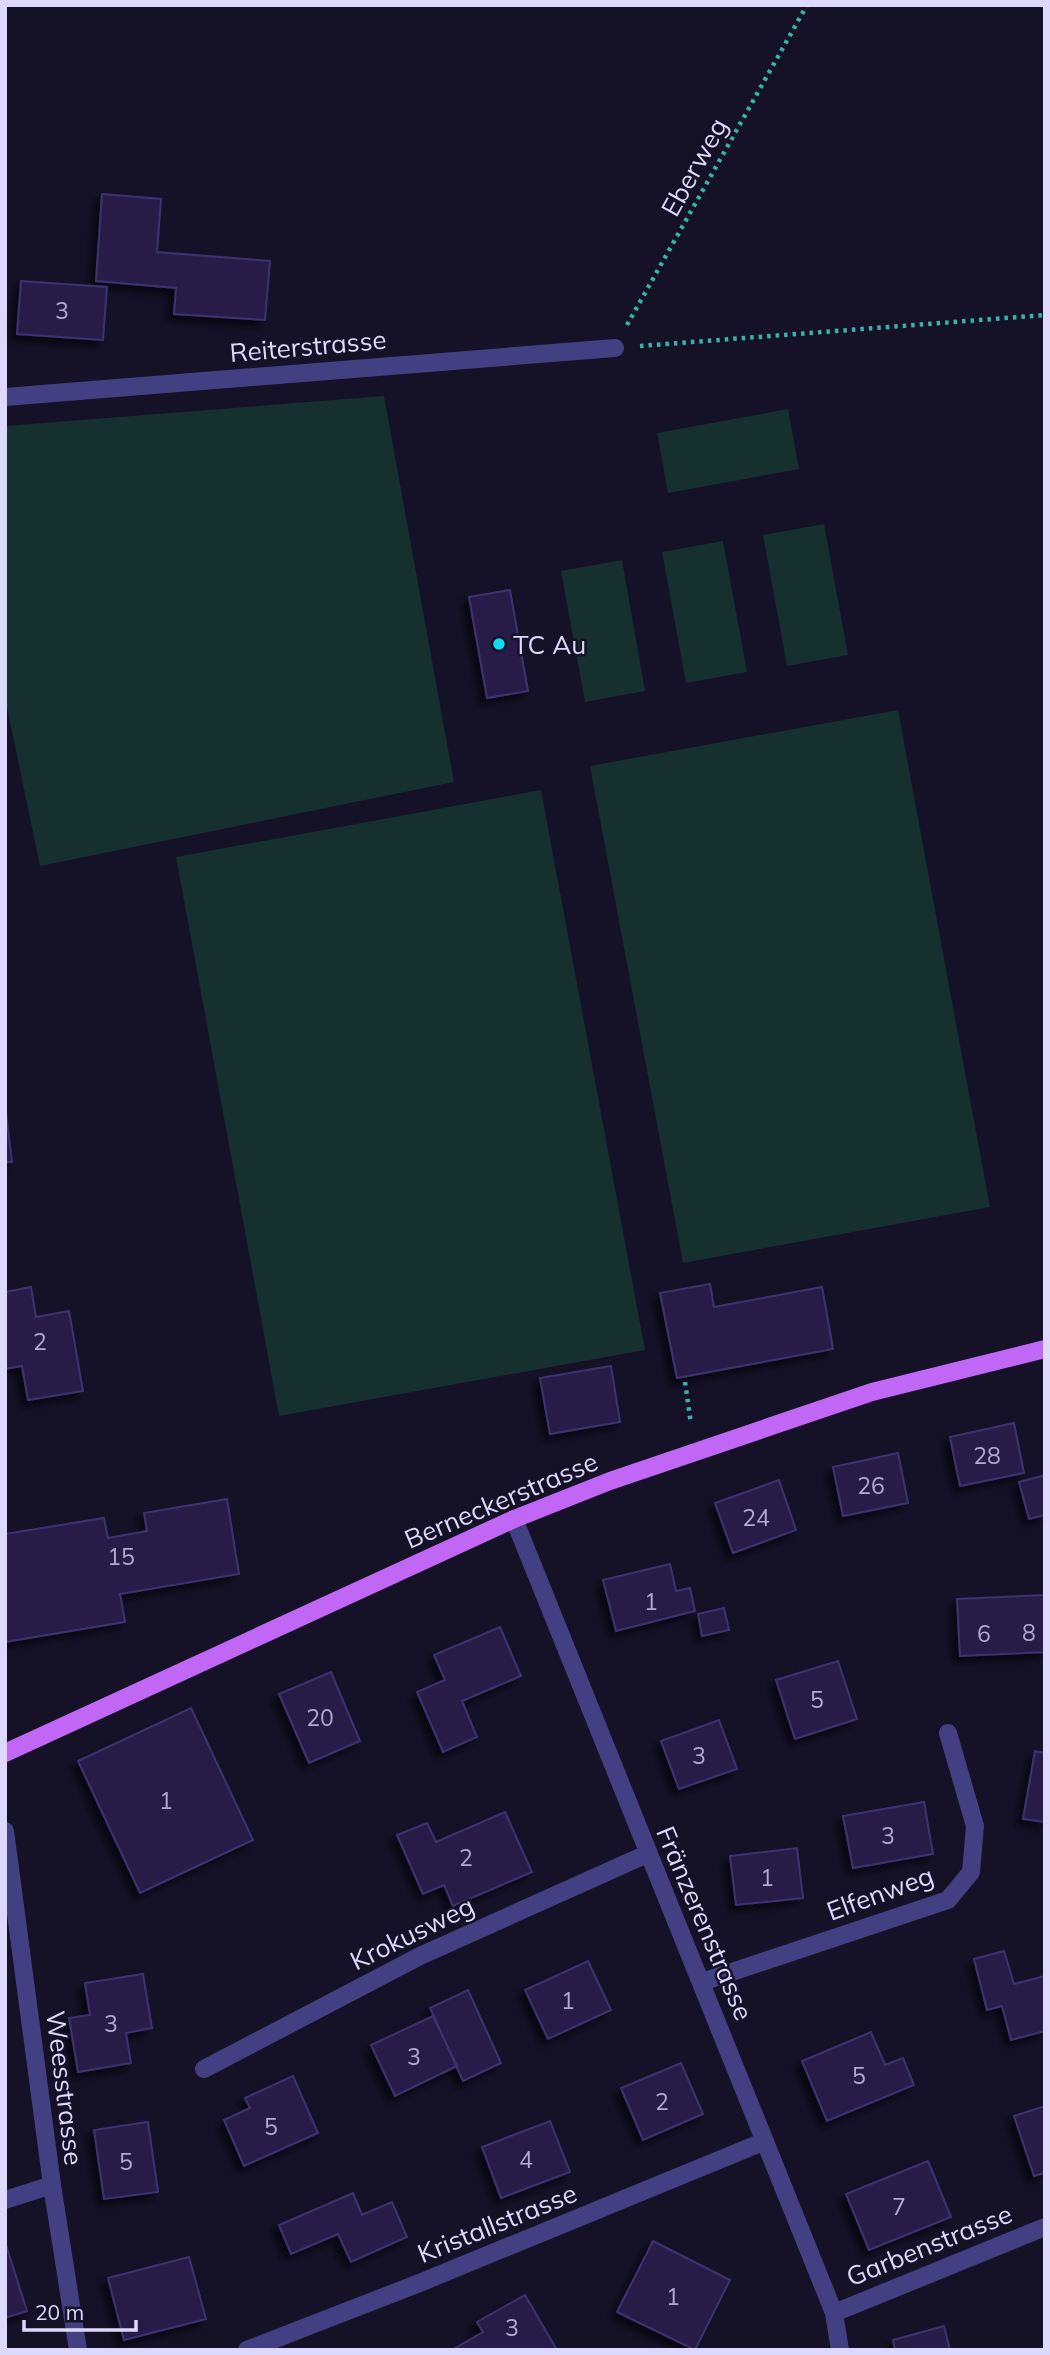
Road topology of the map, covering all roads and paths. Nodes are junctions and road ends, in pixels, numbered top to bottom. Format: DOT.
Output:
graph roads {
  1 [pos="807,5"];
  2 [pos="1045,315"];
  3 [pos="615,348"];
  4 [pos="5,397"];
  5 [pos="1041,1350"];
  6 [pos="685,1382"];
  7 [pos="691,1424"];
  8 [pos="514,1519"];
  9 [pos="948,1733"];
  10 [pos="5,1753"];
  11 [pos="5,1831"];
  12 [pos="647,1854"];
  13 [pos="702,1982"];
  14 [pos="204,2069"];
  15 [pos="765,2141"];
  16 [pos="52,2185"];
  17 [pos="5,2200"];
  18 [pos="1045,2227"];
  19 [pos="834,2313"];
  20 [pos="78,2350"];
  21 [pos="247,2350"];
  22 [pos="839,2350"];
  1 -- 3 [label="path, Eberweg"];
  2 -- 3 [label="path"];
  3 -- 4 [label="street, Reiterstrasse"];
  5 -- 8 [label="main road, Berneckerstrasse"];
  6 -- 7 [label="path"];
  8 -- 10 [label="main road, Berneckerstrasse"];
  8 -- 12 [label="street, Fränzerenstrasse"];
  9 -- 13 [label="street, Elfenweg"];
  11 -- 16 [label="street, Weesstrasse"];
  12 -- 13 [label="street, Fränzerenstrasse"];
  12 -- 14 [label="street, Krokusweg"];
  13 -- 15 [label="street, Fränzerenstrasse"];
  15 -- 19 [label="street, Fränzerenstrasse"];
  15 -- 21 [label="street, Kristallstrasse"];
  16 -- 17 [label="street"];
  16 -- 20 [label="street, Weesstrasse"];
  18 -- 19 [label="street, Garbenstrasse"];
  19 -- 22 [label="street, Fränzerenstrasse"];
}
